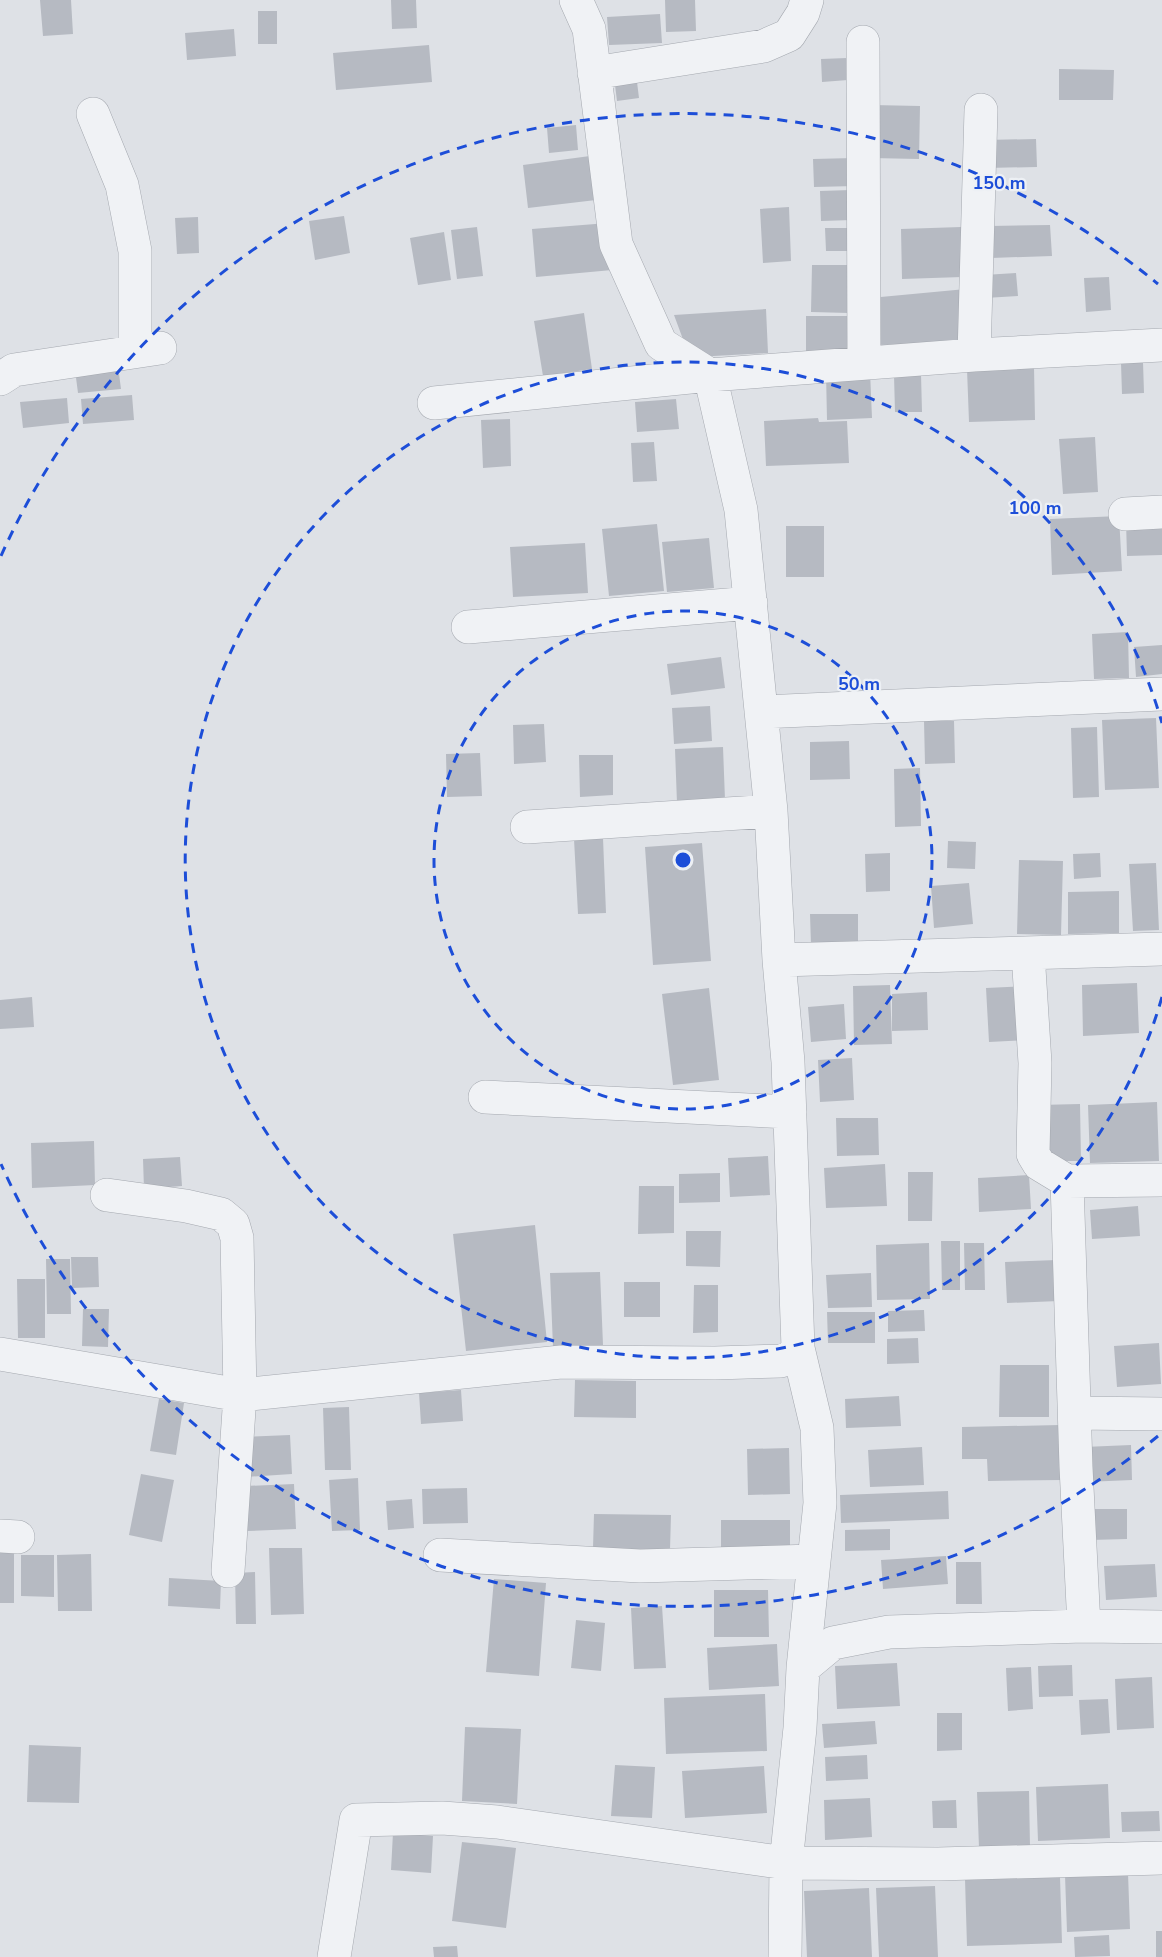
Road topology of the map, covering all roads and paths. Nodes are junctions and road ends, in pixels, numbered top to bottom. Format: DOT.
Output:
graph roads {
  1 [pos="576,0"];
  2 [pos="807,0"];
  3 [pos="863,42"];
  4 [pos="594,73"];
  5 [pos="981,110"];
  6 [pos="93,114"];
  7 [pos="1162,345"];
  8 [pos="974,355"];
  9 [pos="864,363"];
  10 [pos="710,375"];
  11 [pos="0,379"];
  12 [pos="434,403"];
  13 [pos="1162,512"];
  14 [pos="1125,514"];
  15 [pos="751,603"];
  16 [pos="468,627"];
  17 [pos="1162,694"];
  18 [pos="761,712"];
  19 [pos="771,811"];
  20 [pos="527,827"];
  21 [pos="1162,949"];
  22 [pos="1029,953"];
  23 [pos="779,960"];
  24 [pos="485,1097"];
  25 [pos="790,1112"];
  26 [pos="1162,1180"];
  27 [pos="1068,1181"];
  28 [pos="108,1195"];
  29 [pos="798,1348"];
  30 [pos="0,1354"];
  31 [pos="240,1395"];
  32 [pos="1074,1413"];
  33 [pos="1162,1414"];
  34 [pos="440,1555"];
  35 [pos="814,1561"];
  36 [pos="228,1571"];
  37 [pos="1084,1626"];
  38 [pos="1162,1628"];
  39 [pos="802,1668"];
  40 [pos="1162,1858"];
  41 [pos="786,1863"];
  42 [pos="334,1957"];
  43 [pos="785,1957"];
  1 -- 4 [label="street"];
  2 -- 4 [label="street"];
  3 -- 9 [label="street"];
  4 -- 10 [label="street"];
  5 -- 8 [label="street"];
  6 -- 11 [label="street"];
  7 -- 8 [label="street"];
  8 -- 9 [label="street"];
  9 -- 10 [label="street"];
  10 -- 12 [label="street"];
  10 -- 15 [label="street"];
  13 -- 14 [label="street"];
  15 -- 16 [label="street"];
  15 -- 18 [label="street"];
  17 -- 18 [label="street"];
  18 -- 19 [label="street"];
  19 -- 20 [label="street"];
  19 -- 23 [label="street"];
  21 -- 22 [label="street"];
  22 -- 23 [label="street"];
  22 -- 27 [label="street"];
  23 -- 25 [label="street"];
  24 -- 25 [label="street"];
  25 -- 29 [label="street"];
  26 -- 27 [label="street"];
  27 -- 32 [label="street"];
  28 -- 31 [label="street"];
  29 -- 31 [label="street"];
  29 -- 35 [label="street"];
  30 -- 31 [label="street"];
  31 -- 36 [label="street"];
  32 -- 33 [label="street"];
  32 -- 37 [label="street"];
  34 -- 35 [label="street"];
  35 -- 39 [label="street"];
  37 -- 38 [label="street"];
  37 -- 39 [label="street"];
  39 -- 41 [label="street"];
  40 -- 41 [label="street"];
  41 -- 42 [label="street"];
  41 -- 43 [label="street"];
}
